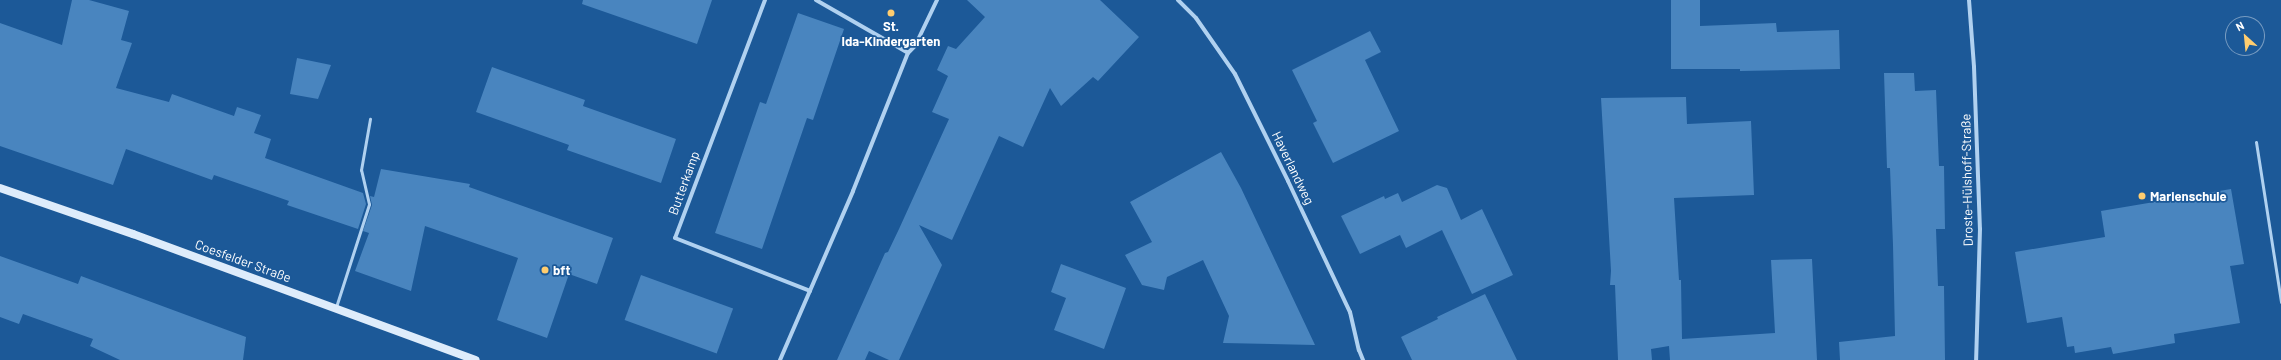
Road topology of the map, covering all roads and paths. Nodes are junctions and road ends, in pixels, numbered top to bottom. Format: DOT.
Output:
graph roads {
  1 [pos="765,0"];
  2 [pos="816,0"];
  3 [pos="936,0"];
  4 [pos="1178,0"];
  5 [pos="1969,0"];
  6 [pos="908,53"];
  7 [pos="370,120"];
  8 [pos="2256,142"];
  9 [pos="0,188"];
  10 [pos="810,291"];
  11 [pos="2281,302"];
  12 [pos="336,308"];
  13 [pos="476,360"];
  14 [pos="780,360"];
  15 [pos="1363,360"];
  16 [pos="1976,360"];
  1 -- 10 [label="street, Butterkamp"];
  2 -- 6 [label="street"];
  3 -- 6 [label="street"];
  4 -- 15 [label="street, Haverlandweg"];
  5 -- 16 [label="street, Droste-Hülshoff-Straße"];
  6 -- 10 [label="street"];
  7 -- 12 [label="lane"];
  8 -- 11 [label="lane"];
  9 -- 12 [label="street, Coesfelder Straße"];
  10 -- 14 [label="street"];
  12 -- 13 [label="street, Coesfelder Straße"];
}
